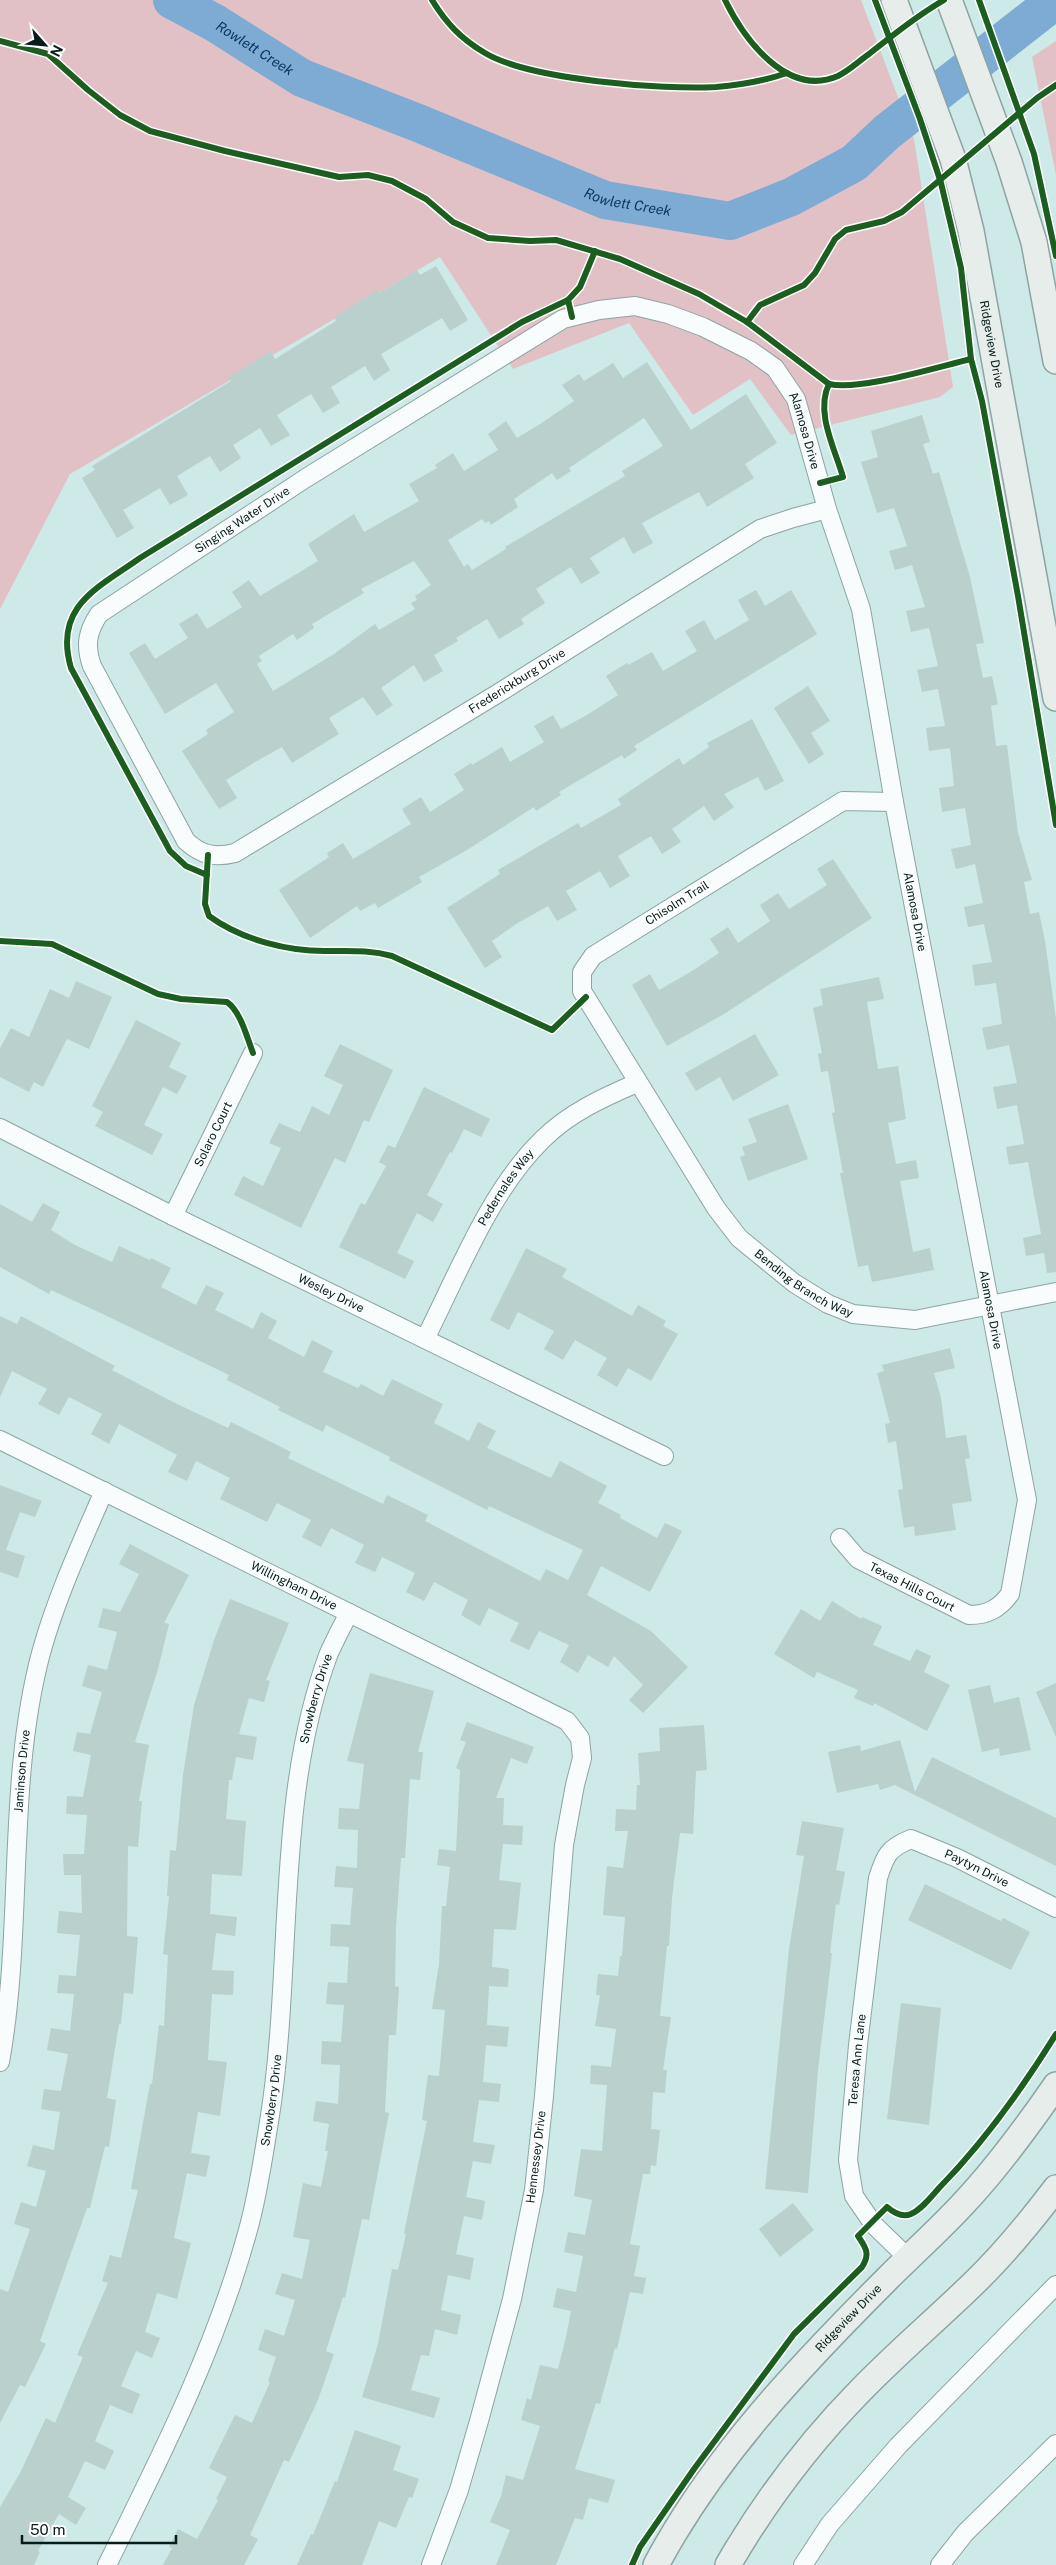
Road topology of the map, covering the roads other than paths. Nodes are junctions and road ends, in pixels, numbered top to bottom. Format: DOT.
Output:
graph roads {
  1 [pos="894,0"];
  2 [pos="949,0"];
  3 [pos="635,306"];
  4 [pos="1056,361"];
  5 [pos="827,509"];
  6 [pos="1056,698"];
  7 [pos="894,802"];
  8 [pos="208,855"];
  9 [pos="254,1053"];
  10 [pos="637,1083"];
  11 [pos="0,1128"];
  12 [pos="173,1216"];
  13 [pos="1056,1292"];
  14 [pos="988,1306"];
  15 [pos="425,1339"];
  16 [pos="0,1440"];
  17 [pos="664,1456"];
  18 [pos="104,1491"];
  19 [pos="840,1538"];
  20 [pos="992,1611"];
  21 [pos="349,1613"];
  22 [pos="580,1738"];
  23 [pos="896,1845"];
  24 [pos="1056,1908"];
  25 [pos="0,2062"];
  26 [pos="1056,2085"];
  27 [pos="1056,2188"];
  28 [pos="909,2259"];
  29 [pos="1056,2285"];
  30 [pos="1056,2444"];
  31 [pos="107,2565"];
  32 [pos="431,2565"];
  33 [pos="656,2565"];
  34 [pos="728,2565"];
  35 [pos="803,2565"];
  36 [pos="940,2565"];
  1 -- 6 [label="main road, Ridgeview Drive"];
  2 -- 4 [label="main road"];
  3 -- 5 [label="street, Alamosa Drive"];
  3 -- 8 [label="street, Singing Water Drive"];
  5 -- 7 [label="street, Alamosa Drive"];
  5 -- 8 [label="street, Frederickburg Drive"];
  7 -- 10 [label="street, Chisolm Trail"];
  7 -- 14 [label="street, Alamosa Drive"];
  9 -- 12 [label="street, Solaro Court"];
  10 -- 14 [label="street, Bending Branch Way"];
  10 -- 15 [label="street, Pedernales Way"];
  11 -- 12 [label="street, Wesley Drive"];
  12 -- 15 [label="street, Wesley Drive"];
  13 -- 14 [label="street, Bending Branch Way"];
  14 -- 20 [label="street, Alamosa Drive"];
  15 -- 17 [label="street, Wesley Drive"];
  16 -- 18 [label="street, Willingham Drive"];
  18 -- 21 [label="street, Willingham Drive"];
  18 -- 25 [label="street, Jaminson Drive"];
  19 -- 20 [label="street, Texas Hills Court"];
  21 -- 22 [label="street, Willingham Drive"];
  21 -- 31 [label="street, Snowberry Drive"];
  22 -- 32 [label="street, Hennessey Drive"];
  23 -- 24 [label="street, Paytyn Drive"];
  23 -- 28 [label="street, Teresa Ann Lane"];
  26 -- 28 [label="main road, Ridgeview Drive"];
  27 -- 34 [label="main road"];
  28 -- 33 [label="main road, Ridgeview Drive"];
  29 -- 35 [label="street"];
  30 -- 36 [label="street"];
}
